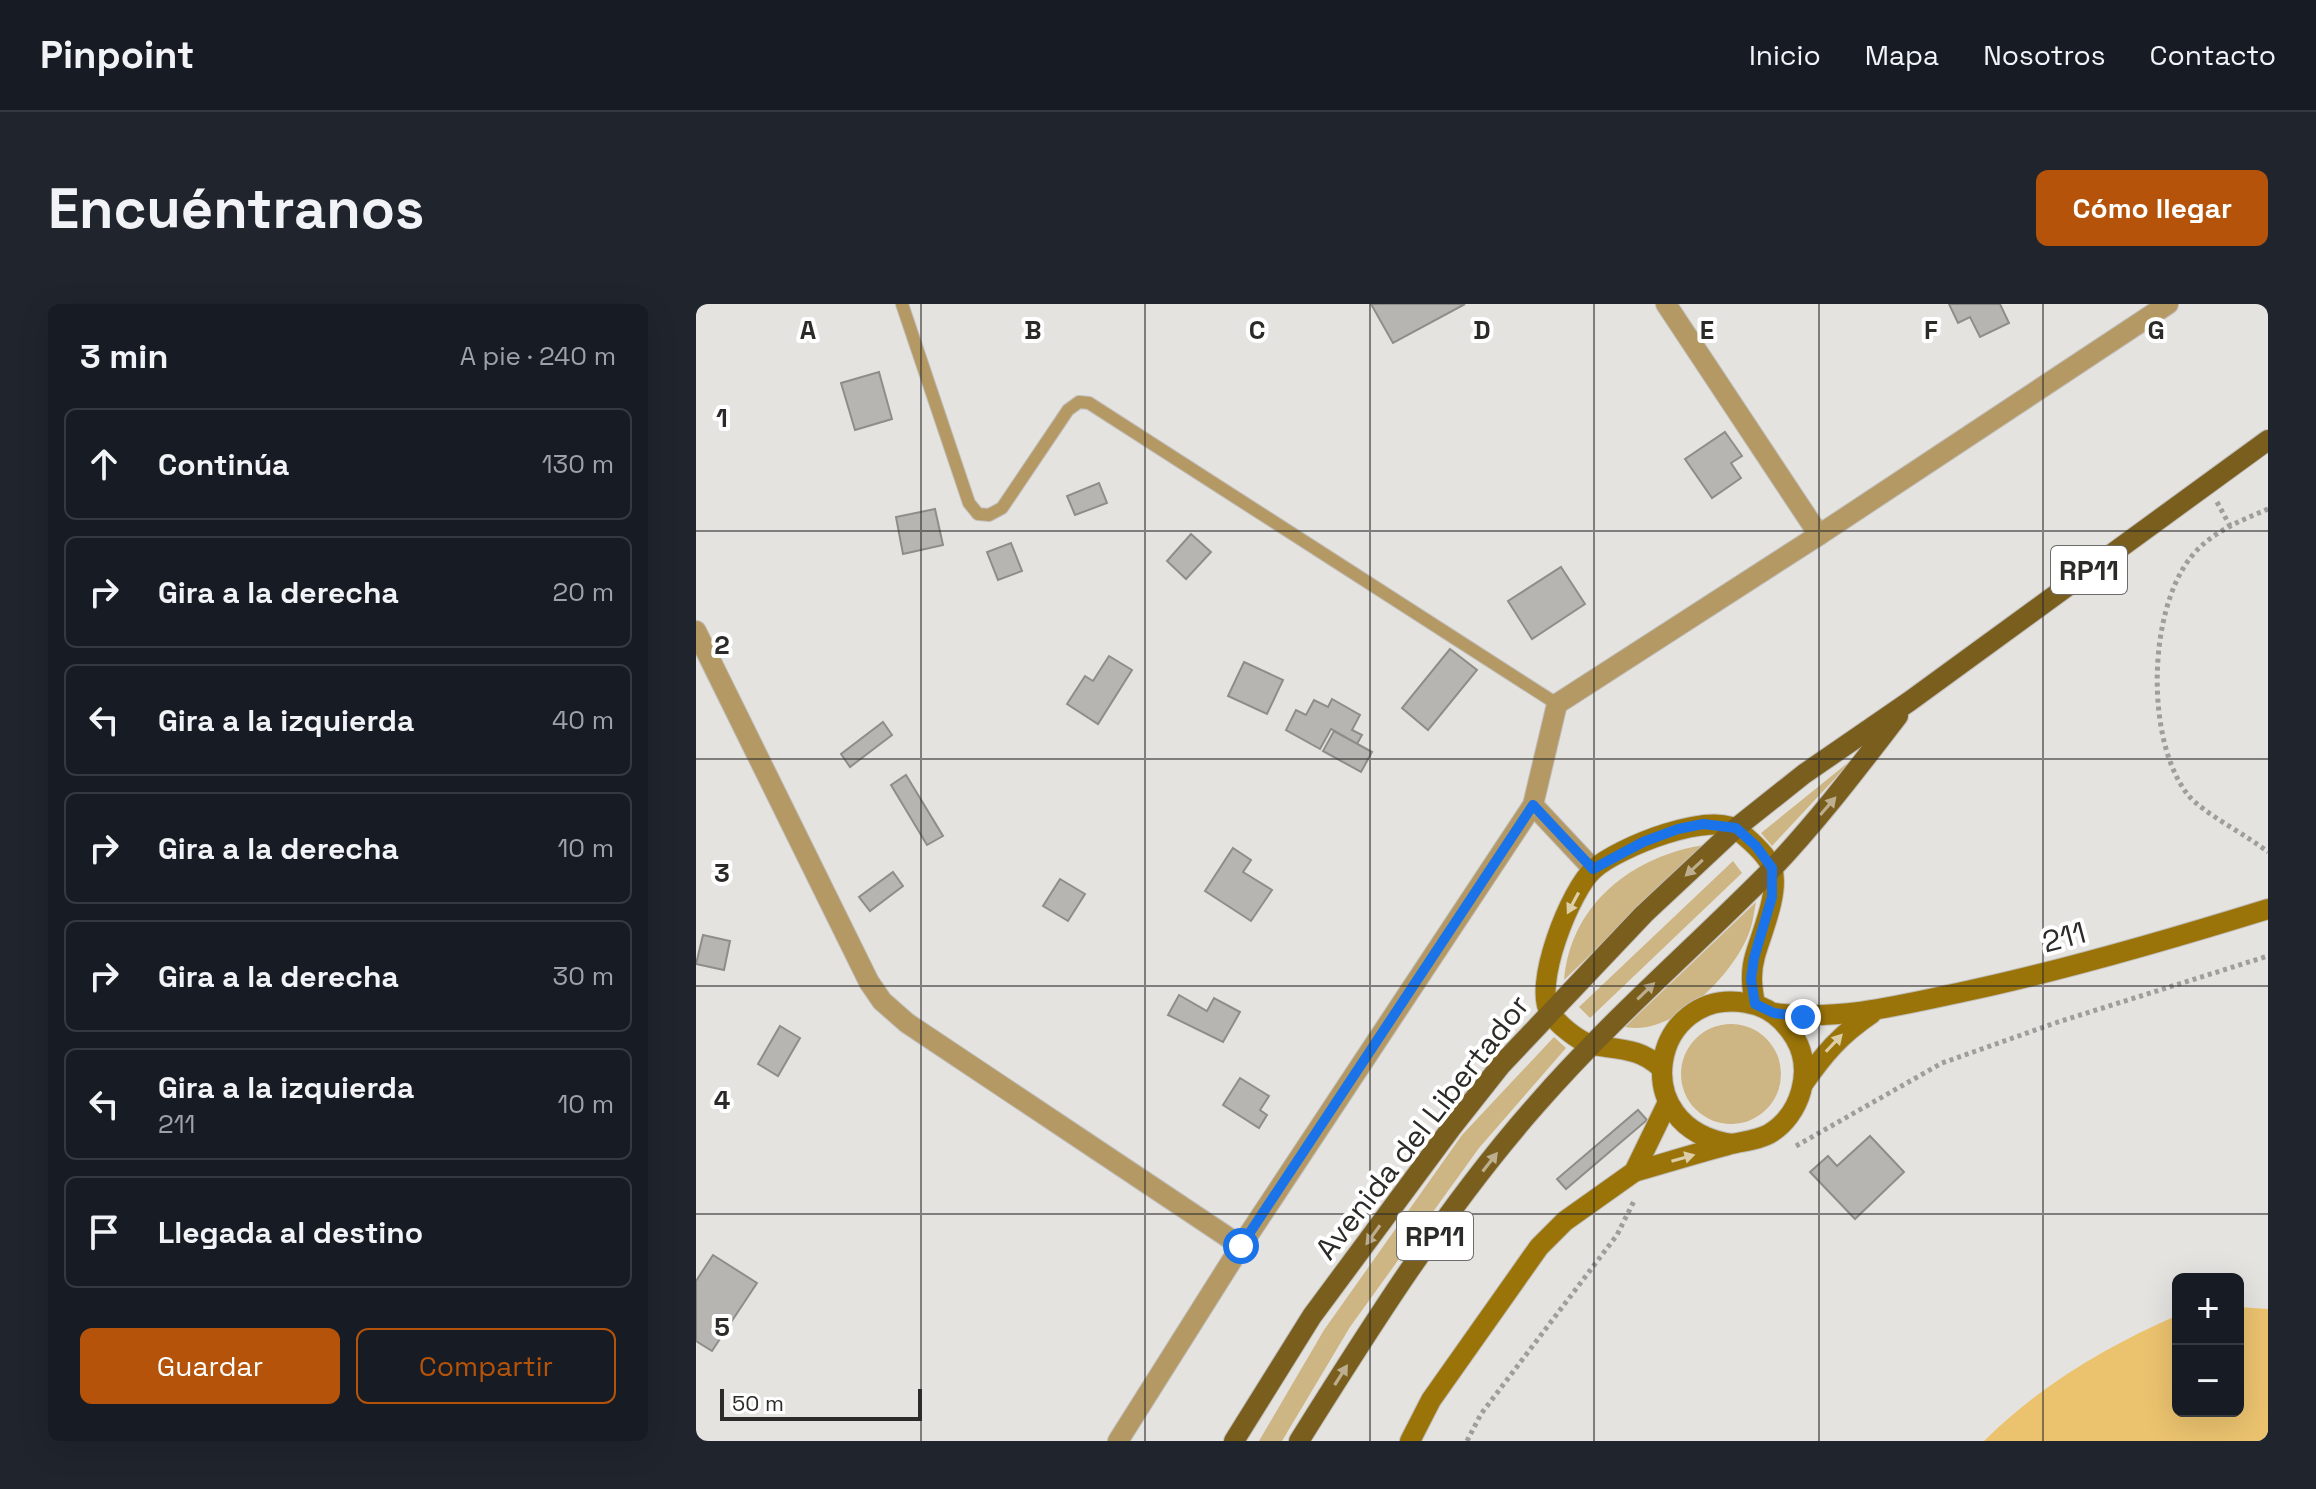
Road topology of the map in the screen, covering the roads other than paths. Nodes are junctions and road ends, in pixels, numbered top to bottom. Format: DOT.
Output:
graph roads {
  1 [pos="902,304"];
  2 [pos="1666,304"];
  3 [pos="2168,304"];
  4 [pos="2268,440"];
  5 [pos="1819,535"];
  6 [pos="696,631"];
  7 [pos="1910,701"];
  8 [pos="1557,704"];
  9 [pos="1533,805"];
  10 [pos="1736,828"];
  11 [pos="1772,868"];
  12 [pos="1593,869"];
  13 [pos="2268,909"];
  14 [pos="1764,1009"];
  15 [pos="1874,1012"];
  16 [pos="1549,1013"];
  17 [pos="1589,1045"];
  18 [pos="1661,1068"];
  19 [pos="1803,1084"];
  20 [pos="1668,1102"];
  21 [pos="1732,1144"];
  22 [pos="1634,1172"];
  23 [pos="1241,1246"];
  24 [pos="1118,1441"];
  25 [pos="1234,1441"];
  26 [pos="1299,1441"];
  27 [pos="1410,1441"];
  1 -- 8 [label="lane"];
  2 -- 5 [label="street"];
  3 -- 5 [label="street"];
  4 -- 7 [label="main road, RP11"];
  5 -- 8 [label="street"];
  6 -- 23 [label="street"];
  7 -- 10 [label="main road, Avenida del Libertador / RP11"];
  11 -- 7 [label="main road, RP11, one-way"];
  8 -- 9 [label="street"];
  9 -- 12 [label="street"];
  9 -- 23 [label="street"];
  10 -- 11 [label="street"];
  10 -- 12 [label="street"];
  10 -- 16 [label="main road, Avenida del Libertador / RP11, one-way"];
  11 -- 14 [label="street"];
  17 -- 11 [label="main road, RP11, one-way"];
  12 -- 16 [label="street, one-way"];
  13 -- 15 [label="street, 211"];
  14 -- 15 [label="street, 211"];
  14 -- 18 [label="street"];
  14 -- 19 [label="street"];
  19 -- 15 [label="street, 211, one-way"];
  16 -- 17 [label="street"];
  16 -- 25 [label="main road, Avenida del Libertador / RP11, one-way"];
  17 -- 18 [label="street"];
  26 -- 17 [label="main road, RP11, one-way"];
  18 -- 20 [label="street"];
  19 -- 21 [label="street"];
  20 -- 21 [label="street"];
  20 -- 22 [label="street"];
  22 -- 21 [label="street, one-way"];
  22 -- 27 [label="street"];
  23 -- 24 [label="street"];
}
